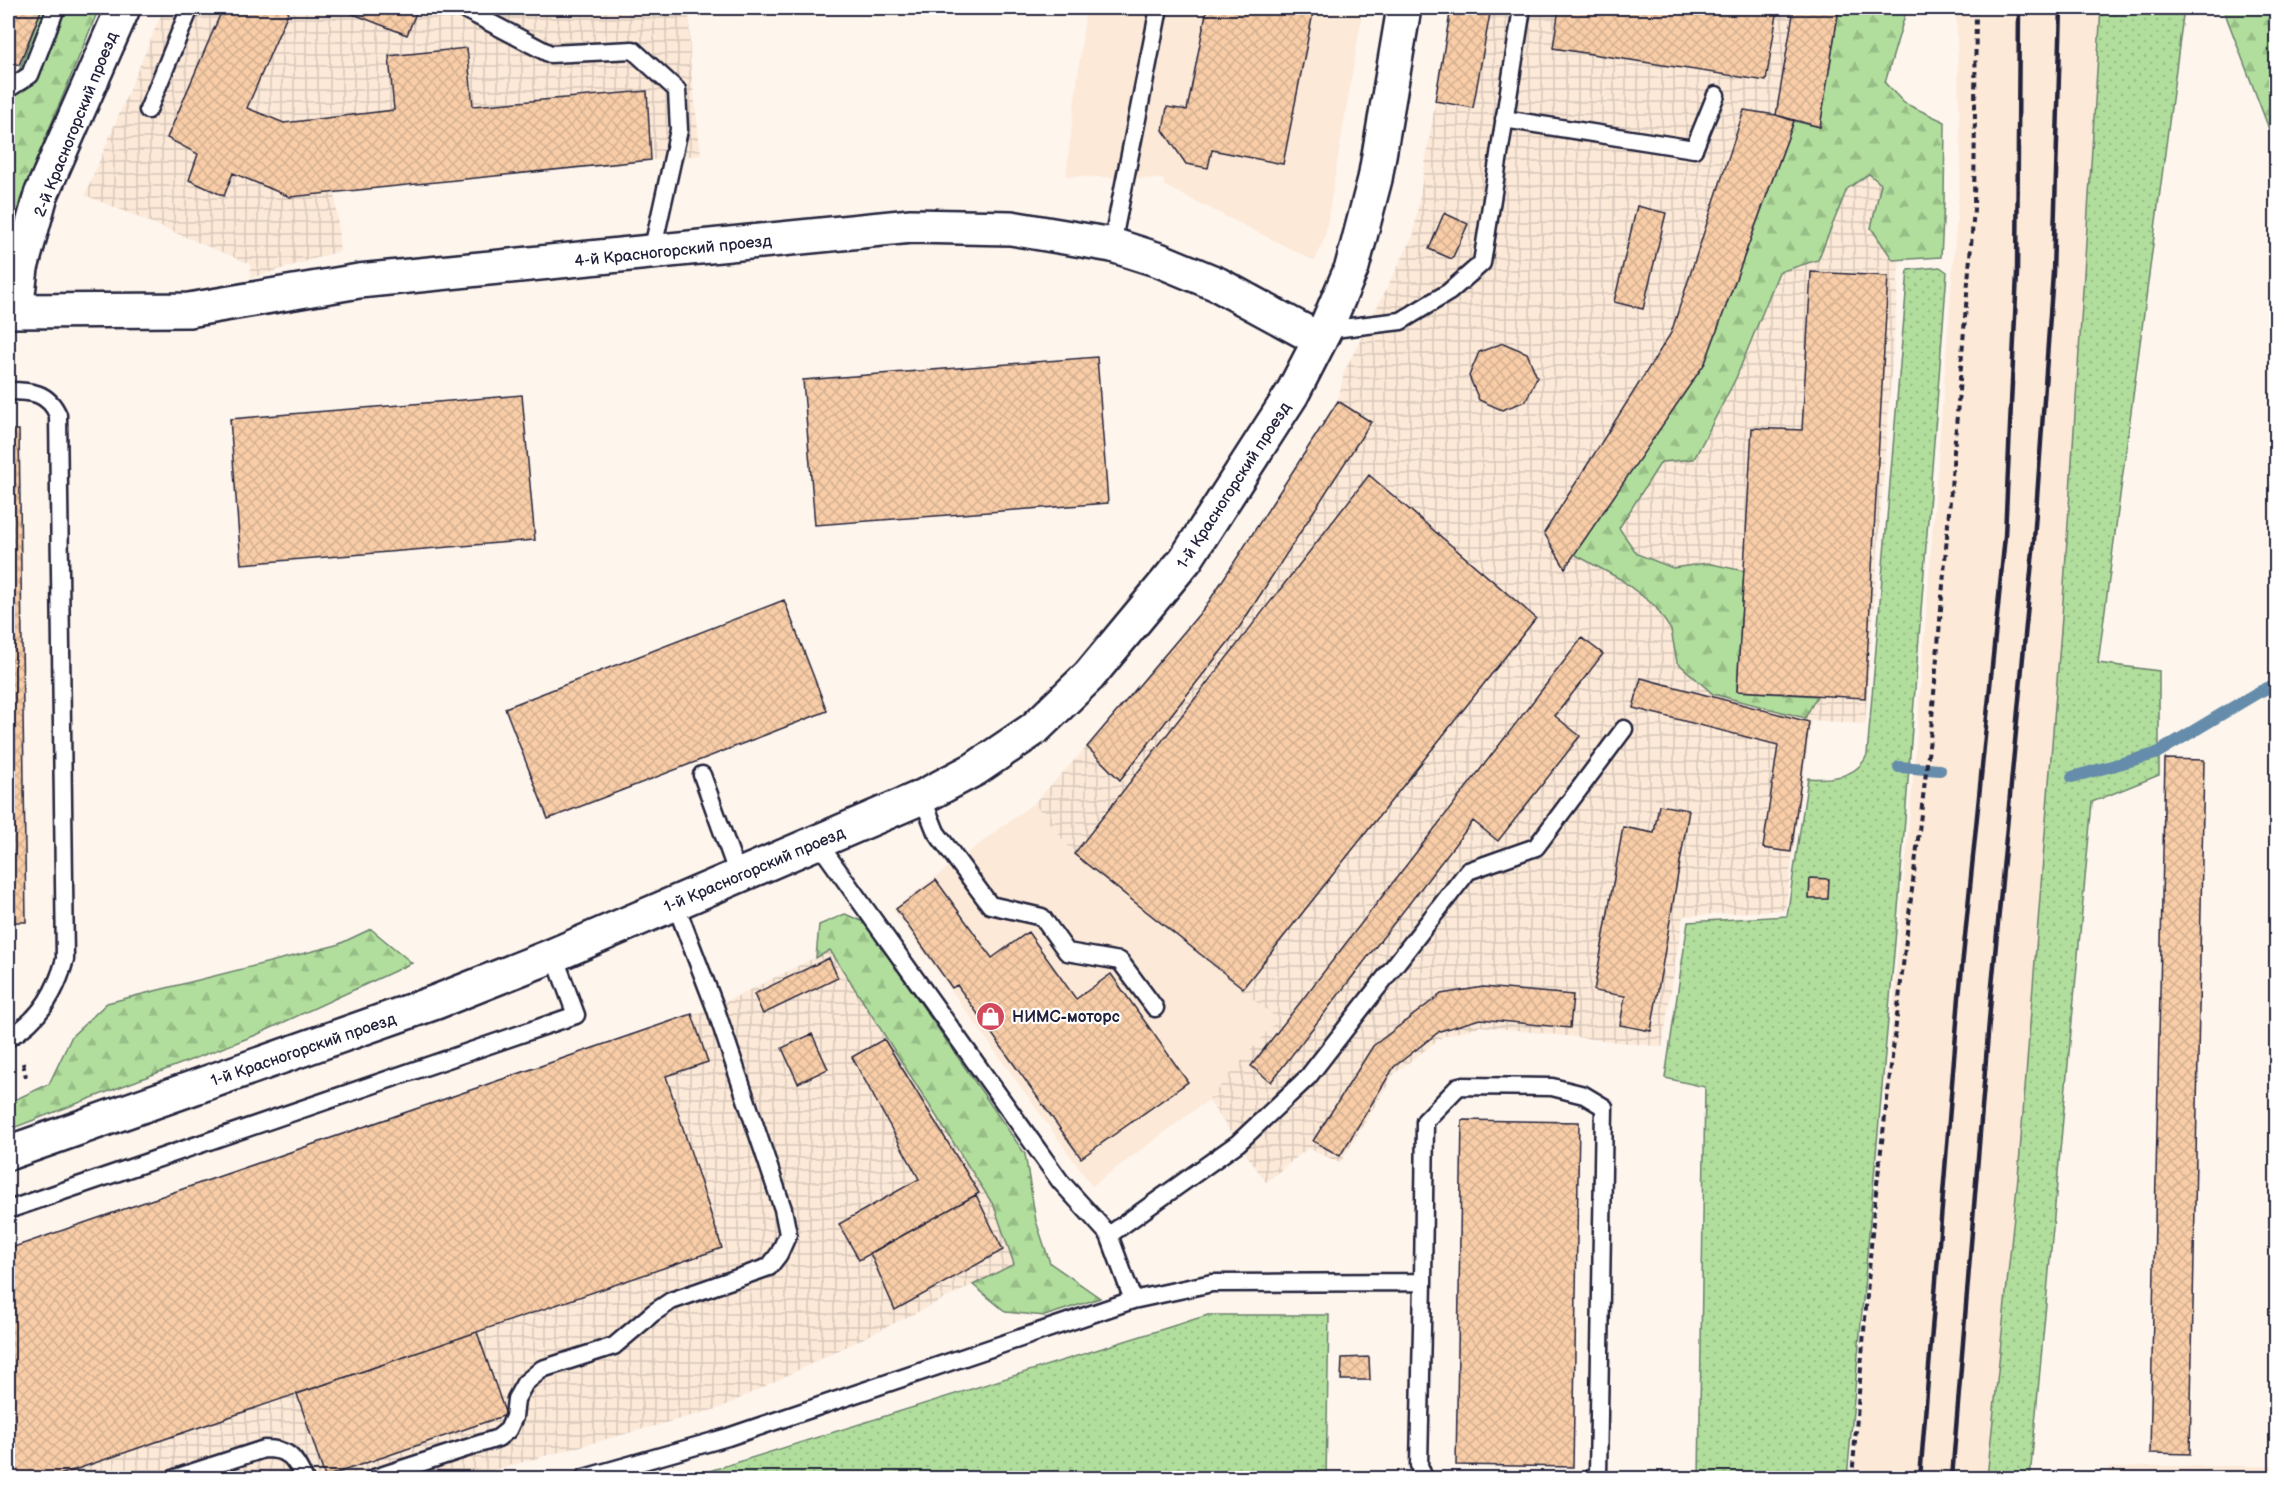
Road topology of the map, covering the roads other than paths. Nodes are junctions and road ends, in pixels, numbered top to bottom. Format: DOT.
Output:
graph roads {
  1 [pos="56,8"];
  2 [pos="123,8"];
  3 [pos="190,8"];
  4 [pos="1159,8"];
  5 [pos="1404,8"];
  6 [pos="1521,8"];
  7 [pos="464,9"];
  8 [pos="8,89"];
  9 [pos="1716,95"];
  10 [pos="148,110"];
  11 [pos="1504,119"];
  12 [pos="1112,245"];
  13 [pos="651,252"];
  14 [pos="12,311"];
  15 [pos="1322,335"];
  16 [pos="8,391"];
  17 [pos="1624,729"];
  18 [pos="702,775"];
  19 [pos="922,797"];
  20 [pos="818,841"];
  21 [pos="738,875"];
  22 [pos="675,903"];
  23 [pos="554,955"];
  24 [pos="1155,1008"];
  25 [pos="8,1038"];
  26 [pos="8,1153"];
  27 [pos="8,1210"];
  28 [pos="1109,1235"];
  29 [pos="1423,1282"];
  30 [pos="1133,1300"];
  31 [pos="175,1479"];
  32 [pos="304,1479"];
  33 [pos="374,1479"];
  34 [pos="584,1479"];
  35 [pos="1424,1479"];
  36 [pos="1592,1479"];
  1 -- 8 [label="lane"];
  2 -- 14 [label="street, 2-й Красногорский проезд"];
  3 -- 10 [label="lane"];
  4 -- 12 [label="lane"];
  5 -- 15 [label="street, 1-й Красногорский проезд"];
  6 -- 11 [label="lane"];
  7 -- 13 [label="lane"];
  9 -- 11 [label="lane"];
  11 -- 15 [label="lane"];
  12 -- 13 [label="street, 4-й Красногорский проезд"];
  12 -- 15 [label="street, 4-й Красногорский проезд"];
  13 -- 14 [label="street, 4-й Красногорский проезд"];
  15 -- 19 [label="street, 1-й Красногорский проезд"];
  16 -- 25 [label="lane"];
  17 -- 28 [label="lane"];
  18 -- 21 [label="lane"];
  19 -- 20 [label="street, 1-й Красногорский проезд"];
  19 -- 24 [label="lane"];
  20 -- 21 [label="street, 1-й Красногорский проезд"];
  20 -- 28 [label="lane"];
  21 -- 22 [label="street, 1-й Красногорский проезд"];
  22 -- 23 [label="street, 1-й Красногорский проезд"];
  22 -- 33 [label="lane"];
  23 -- 26 [label="street, 1-й Красногорский проезд"];
  23 -- 27 [label="lane"];
  28 -- 30 [label="lane"];
  29 -- 30 [label="lane"];
  29 -- 35 [label="lane"];
  29 -- 36 [label="lane"];
  30 -- 34 [label="lane"];
  31 -- 32 [label="lane"];
}
